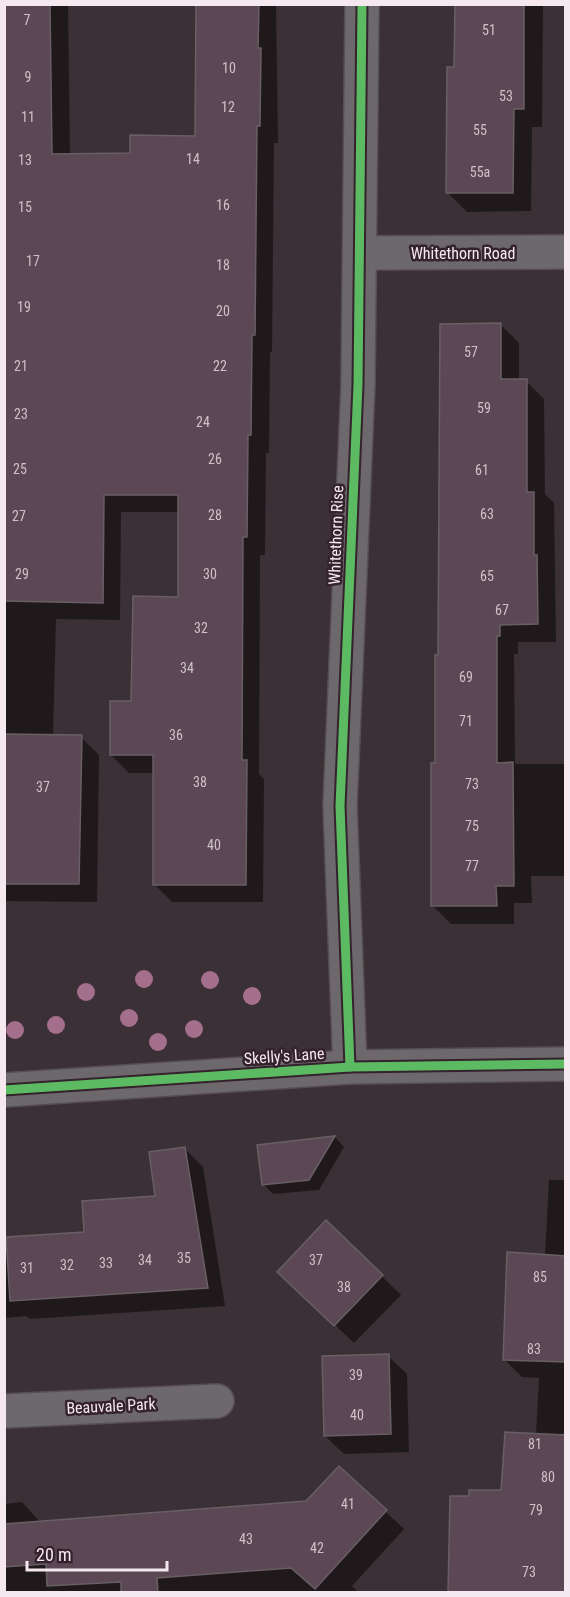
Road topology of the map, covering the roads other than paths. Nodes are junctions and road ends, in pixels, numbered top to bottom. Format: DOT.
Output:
graph roads {
  1 [pos="362,4"];
  2 [pos="566,252"];
  3 [pos="360,253"];
  4 [pos="566,1064"];
  5 [pos="350,1067"];
  6 [pos="4,1090"];
  7 [pos="217,1401"];
  8 [pos="4,1411"];
  1 -- 3 [label="street, Whitethorn Rise"];
  2 -- 3 [label="street, Whitethorn Road"];
  3 -- 5 [label="street, Whitethorn Rise"];
  4 -- 5 [label="street, Skelly's Lane"];
  5 -- 6 [label="street, Skelly's Lane"];
  7 -- 8 [label="street, Beauvale Park"];
}
